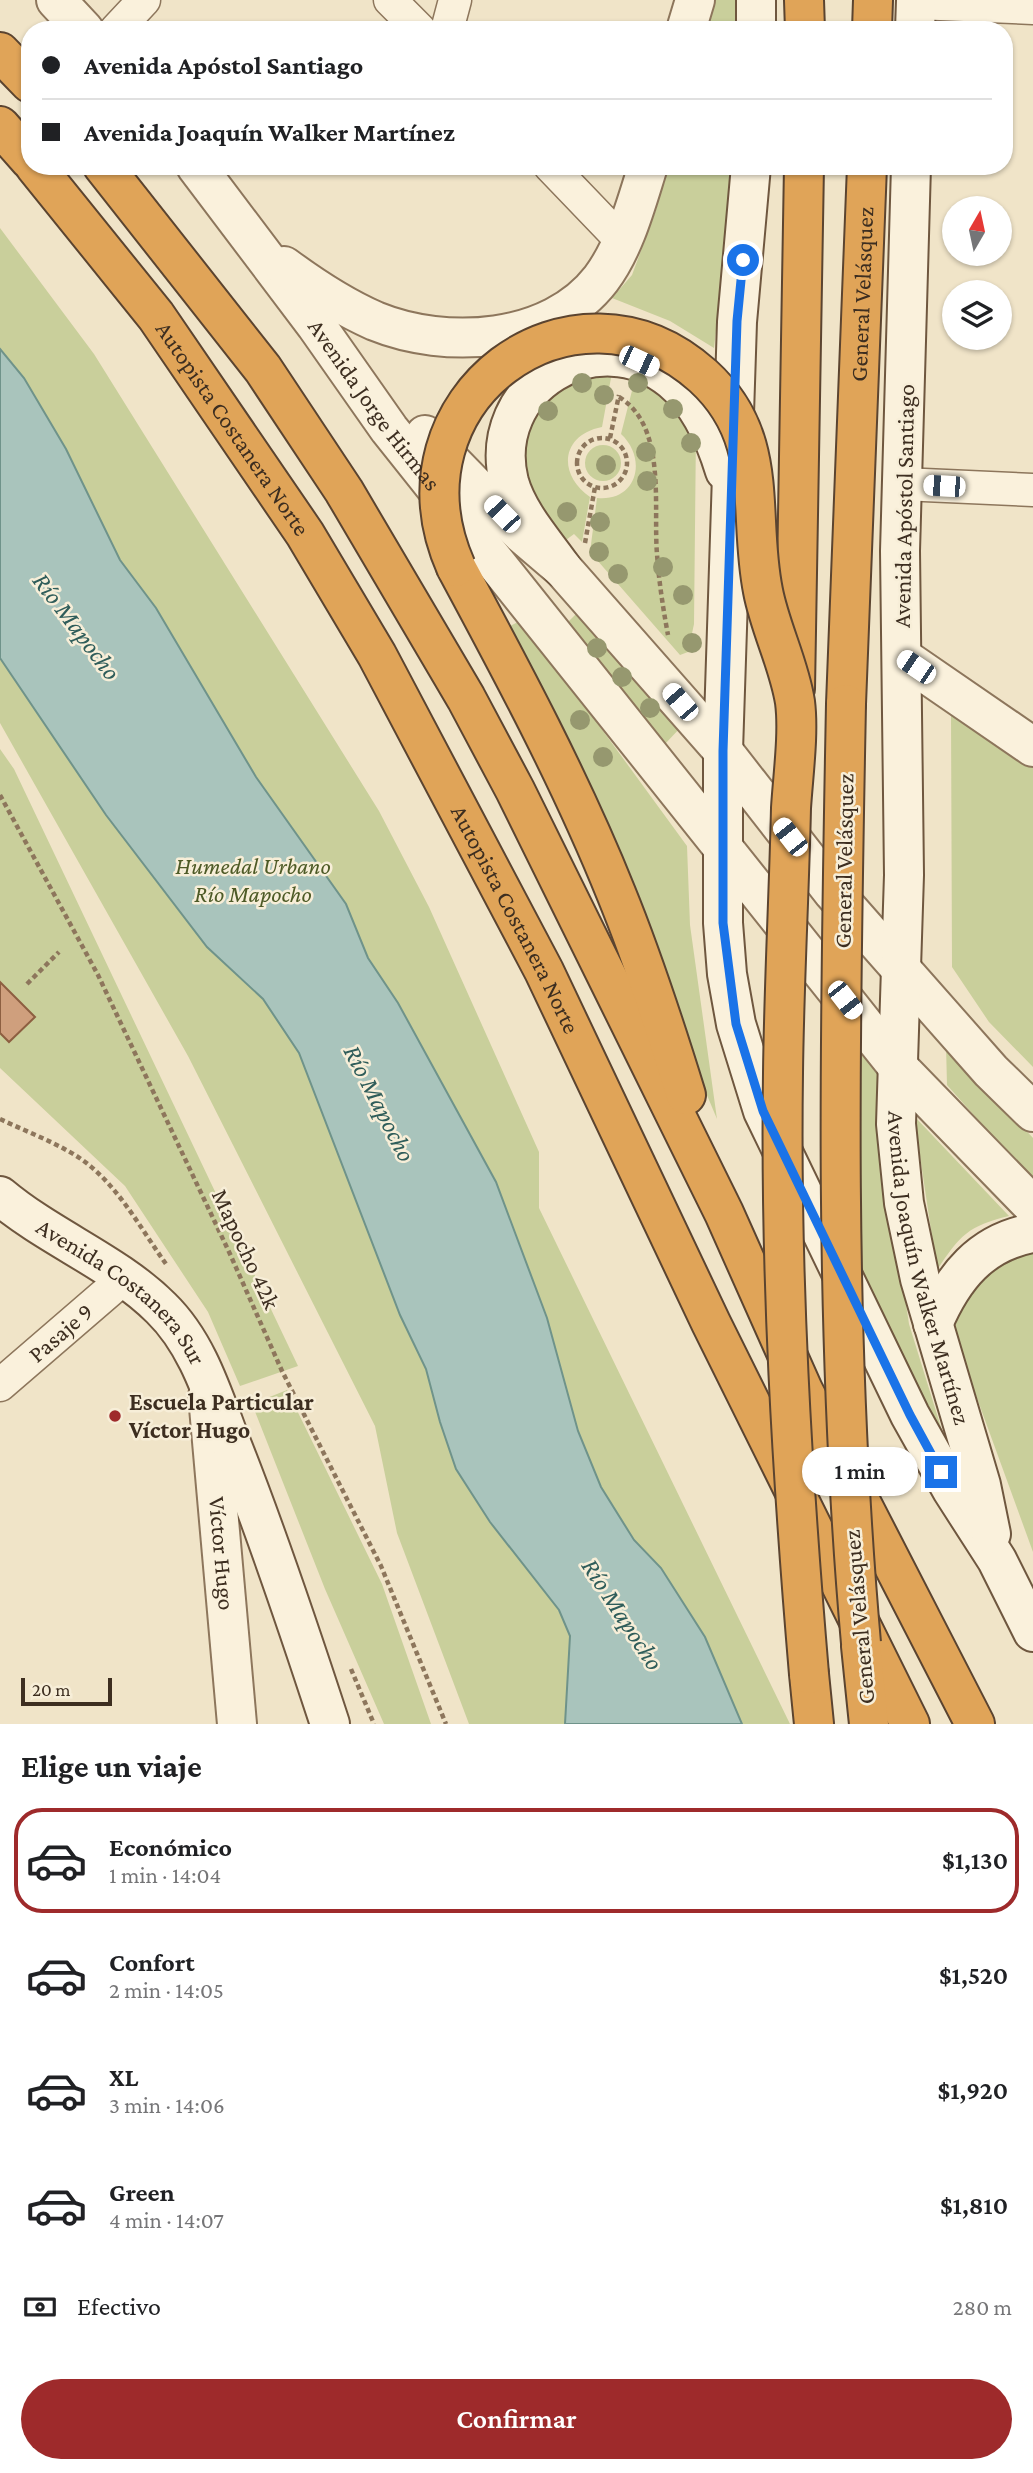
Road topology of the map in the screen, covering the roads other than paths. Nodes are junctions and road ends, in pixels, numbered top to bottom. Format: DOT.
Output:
graph roads {
  1 [pos="56,0"];
  2 [pos="144,0"];
  3 [pos="390,0"];
  4 [pos="455,0"];
  5 [pos="695,0"];
  6 [pos="756,0"];
  7 [pos="804,0"];
  8 [pos="873,0"];
  9 [pos="1033,8"];
  10 [pos="915,11"];
  11 [pos="76,21"];
  12 [pos="124,21"];
  13 [pos="411,21"];
  14 [pos="449,21"];
  15 [pos="689,21"];
  16 [pos="756,21"];
  17 [pos="804,21"];
  18 [pos="872,21"];
  19 [pos="0,52"];
  20 [pos="21,74"];
  21 [pos="0,127"];
  22 [pos="21,150"];
  23 [pos="42,175"];
  24 [pos="110,175"];
  25 [pos="203,175"];
  26 [pos="559,175"];
  27 [pos="645,175"];
  28 [pos="750,175"];
  29 [pos="803,175"];
  30 [pos="867,175"];
  31 [pos="911,175"];
  32 [pos="622,241"];
  33 [pos="251,242"];
  34 [pos="316,325"];
  35 [pos="902,484"];
  36 [pos="1033,490"];
  37 [pos="731,491"];
  38 [pos="562,568"];
  39 [pos="902,657"];
  40 [pos="795,702"];
  41 [pos="1033,747"];
  42 [pos="723,751"];
  43 [pos="722,845"];
  44 [pos="902,972"];
  45 [pos="897,1066"];
  46 [pos="1033,1112"];
  47 [pos="0,1196"];
  48 [pos="1033,1206"];
  49 [pos="724,1213"];
  50 [pos="1033,1233"];
  51 [pos="123,1279"];
  52 [pos="933,1324"];
  53 [pos="206,1380"];
  54 [pos="0,1385"];
  55 [pos="997,1560"];
  56 [pos="1033,1632"];
  57 [pos="237,1724"];
  58 [pos="330,1724"];
  59 [pos="814,1724"];
  60 [pos="869,1724"];
  61 [pos="910,1724"];
  62 [pos="975,1724"];
  1 -- 11 [label="main road"];
  2 -- 12 [label="street"];
  3 -- 13 [label="street"];
  4 -- 14 [label="street"];
  5 -- 15 [label="main road"];
  6 -- 16 [label="main road"];
  7 -- 17 [label="highway"];
  8 -- 18 [label="highway"];
  9 -- 10 [label="street"];
  19 -- 20 [label="highway"];
  21 -- 22 [label="highway"];
  23 -- 61 [label="highway, Autopista Costanera Norte"];
  24 -- 49 [label="highway"];
  25 -- 33 [label="main road"];
  26 -- 32 [label="street"];
  27 -- 32 [label="main road"];
  28 -- 37 [label="main road"];
  29 -- 40 [label="highway"];
  30 -- 60 [label="highway, General Velásquez, bridge"];
  31 -- 35 [label="main road, Avenida Apóstol Santiago"];
  32 -- 33 [label="main road"];
  33 -- 34 [label="main road"];
  34 -- 38 [label="main road, Avenida Jorge Hirmas"];
  34 -- 43 [label="main road, Avenida Jorge Hirmas"];
  35 -- 36 [label="street"];
  35 -- 39 [label="main road, Avenida Apóstol Santiago"];
  37 -- 38 [label="main road"];
  37 -- 42 [label="main road"];
  38 -- 42 [label="main road, Avenida Jorge Hirmas"];
  39 -- 41 [label="main road"];
  39 -- 44 [label="main road, Avenida Apóstol Santiago"];
  40 -- 49 [label="highway, bridge"];
  40 -- 59 [label="highway, bridge"];
  42 -- 43 [label="main road, Avenida Joaquín Walker Martínez"];
  42 -- 44 [label="main road, Avenida Jorge Hirmas"];
  43 -- 45 [label="main road, Avenida Jorge Hirmas"];
  43 -- 55 [label="main road, Avenida Joaquín Walker Martínez"];
  44 -- 45 [label="main road, Avenida Joaquín Walker Martínez"];
  44 -- 46 [label="main road, Avenida Jorge Hirmas"];
  45 -- 48 [label="main road, Avenida Jorge Hirmas"];
  45 -- 52 [label="main road, Avenida Joaquín Walker Martínez"];
  47 -- 51 [label="main road, Avenida Costanera Sur"];
  49 -- 62 [label="highway"];
  50 -- 52 [label="main road"];
  51 -- 53 [label="main road, Avenida Costanera Sur"];
  51 -- 54 [label="street, Pasaje 9"];
  52 -- 55 [label="main road, Avenida Joaquín Walker Martínez"];
  53 -- 57 [label="main road, Víctor Hugo"];
  53 -- 58 [label="main road, Avenida Costanera Sur"];
  55 -- 56 [label="main road, Avenida Joaquín Walker Martínez"];
}
